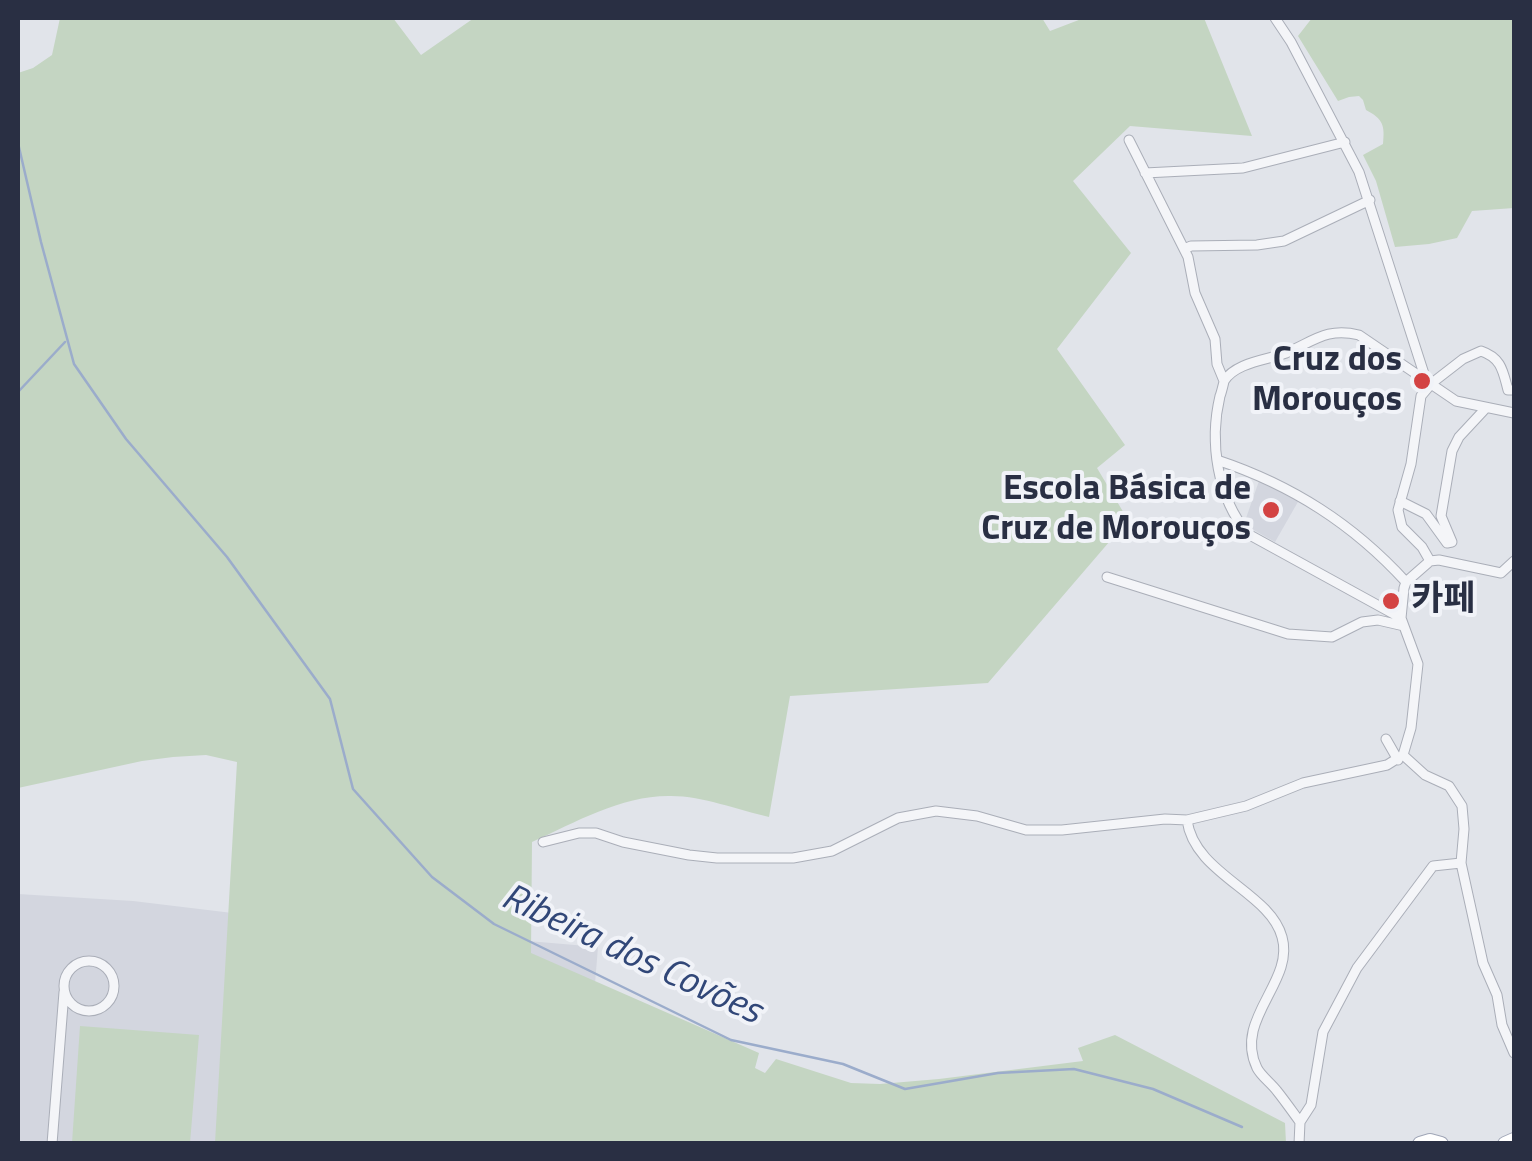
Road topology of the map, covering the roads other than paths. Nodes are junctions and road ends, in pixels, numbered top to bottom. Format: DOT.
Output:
graph roads {
  1 [pos="1275,18"];
  2 [pos="1129,140"];
  3 [pos="1345,142"];
  4 [pos="1145,173"];
  5 [pos="1370,200"];
  6 [pos="1184,249"];
  7 [pos="1428,380"];
  8 [pos="1224,381"];
  9 [pos="1514,390"];
  10 [pos="1486,408"];
  11 [pos="1514,413"];
  12 [pos="1217,460"];
  13 [pos="1400,501"];
  14 [pos="1430,561"];
  15 [pos="1514,561"];
  16 [pos="1107,577"];
  17 [pos="1406,582"];
  18 [pos="1402,622"];
  19 [pos="1386,739"];
  20 [pos="1401,758"];
  21 [pos="1187,820"];
  22 [pos="543,842"];
  23 [pos="1461,863"];
  24 [pos="64,988"];
  25 [pos="90,1011"];
  26 [pos="61,1031"];
  27 [pos="1514,1053"];
  28 [pos="1300,1122"];
  29 [pos="1514,1140"];
  30 [pos="52,1144"];
  31 [pos="1299,1144"];
  32 [pos="1420,1144"];
  33 [pos="1440,1144"];
  34 [pos="1504,1144"];
  1 -- 3 [label="street"];
  2 -- 4 [label="street"];
  3 -- 4 [label="street"];
  3 -- 5 [label="street"];
  4 -- 6 [label="street"];
  5 -- 6 [label="street"];
  5 -- 7 [label="street"];
  6 -- 8 [label="street"];
  7 -- 8 [label="street"];
  7 -- 9 [label="street"];
  7 -- 10 [label="street"];
  7 -- 13 [label="street"];
  8 -- 12 [label="street"];
  10 -- 11 [label="street"];
  10 -- 13 [label="street"];
  12 -- 17 [label="street"];
  12 -- 18 [label="street"];
  13 -- 14 [label="street"];
  14 -- 15 [label="street"];
  14 -- 17 [label="street"];
  16 -- 18 [label="street"];
  17 -- 18 [label="street"];
  18 -- 20 [label="street"];
  19 -- 20 [label="street"];
  20 -- 21 [label="street"];
  20 -- 23 [label="street"];
  21 -- 22 [label="street"];
  21 -- 28 [label="street"];
  23 -- 27 [label="street"];
  23 -- 28 [label="street"];
  24 -- 25 [label="street"];
  24 -- 25 [label="street"];
  24 -- 26 [label="street"];
  25 -- 26 [label="street"];
  26 -- 30 [label="street"];
  28 -- 31 [label="street"];
  29 -- 34 [label="main road"];
  32 -- 33 [label="main road"];
}
